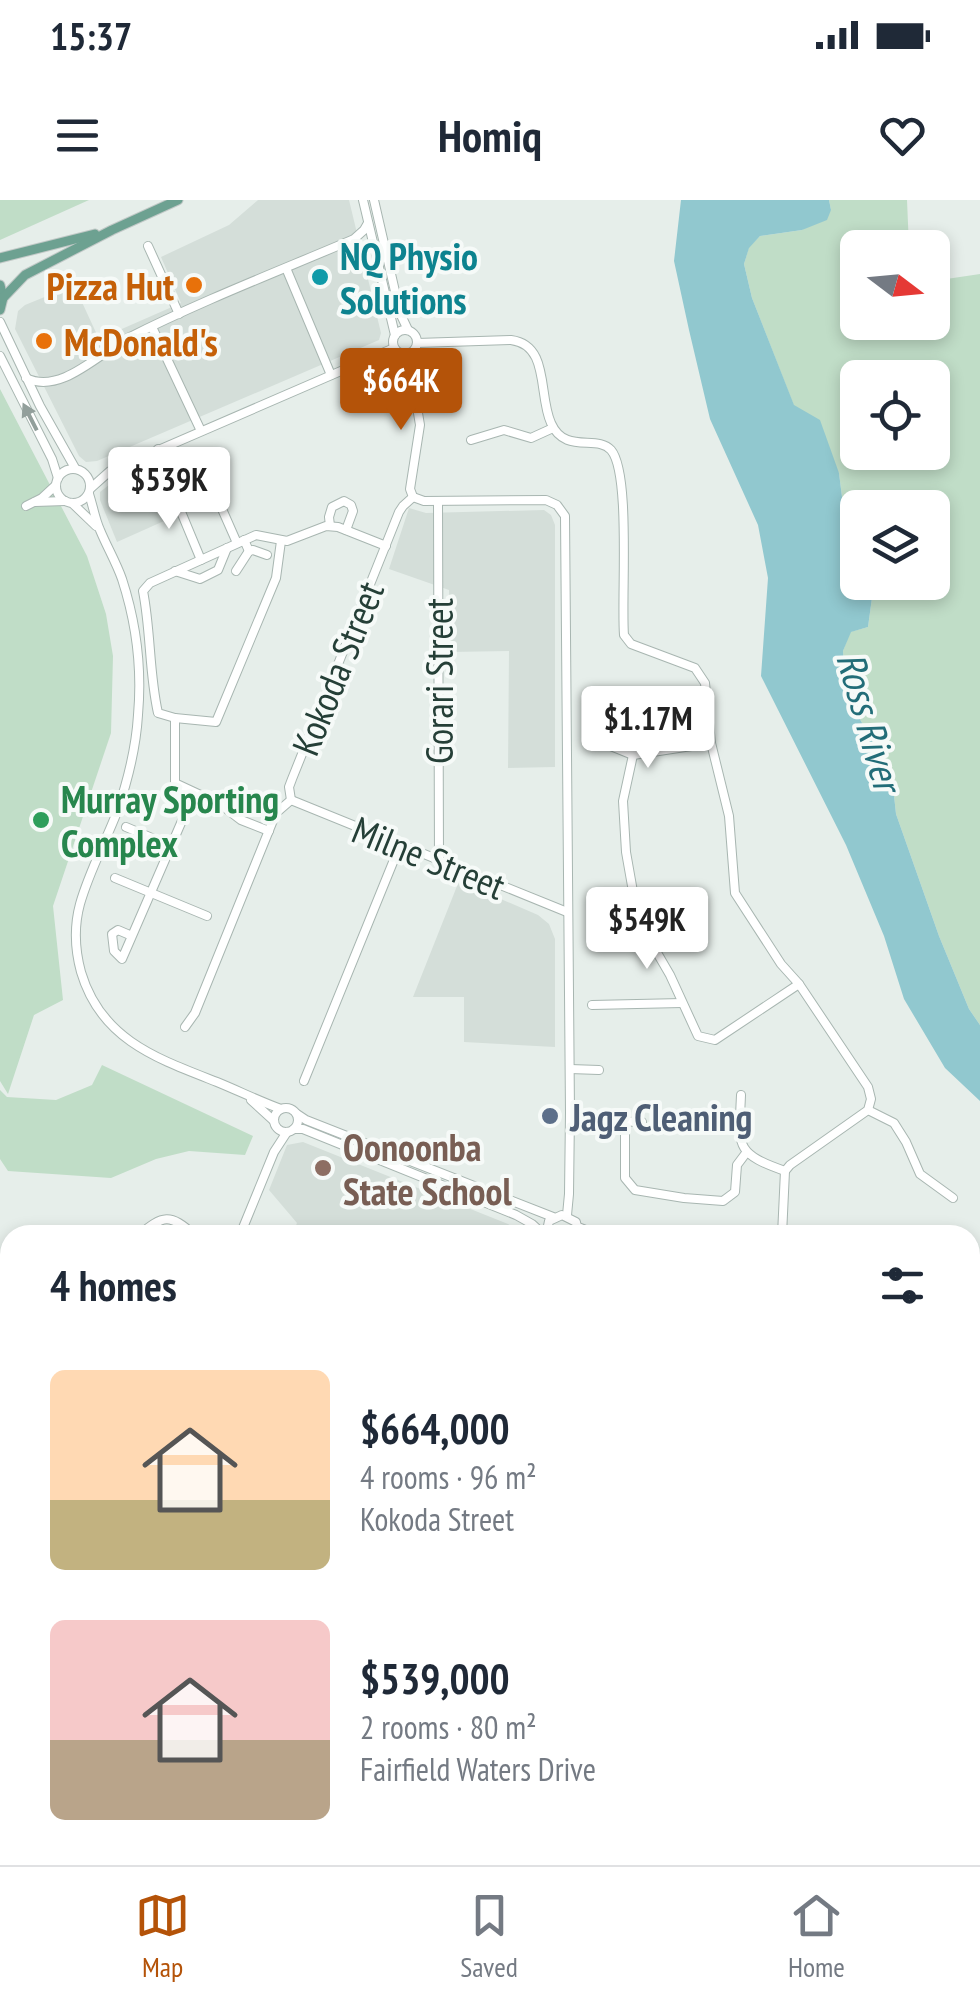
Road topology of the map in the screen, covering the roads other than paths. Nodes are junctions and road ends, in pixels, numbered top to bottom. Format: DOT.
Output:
graph roads {
  1 [pos="178,200"];
  2 [pos="362,200"];
  3 [pos="374,200"];
  4 [pos="368,222"];
  5 [pos="112,230"];
  6 [pos="354,238"];
  7 [pos="384,242"];
  8 [pos="148,246"];
  9 [pos="0,258"];
  10 [pos="286,268"];
  11 [pos="380,269"];
  12 [pos="0,285"];
  13 [pos="3,298"];
  14 [pos="0,310"];
  15 [pos="179,314"];
  16 [pos="0,322"];
  17 [pos="152,327"];
  18 [pos="408,330"];
  19 [pos="395,335"];
  20 [pos="417,343"];
  21 [pos="394,348"];
  22 [pos="408,354"];
  23 [pos="0,356"];
  24 [pos="331,375"];
  25 [pos="26,378"];
  26 [pos="50,383"];
  27 [pos="40,406"];
  28 [pos="553,428"];
  29 [pos="201,431"];
  30 [pos="471,440"];
  31 [pos="154,451"];
  32 [pos="80,470"];
  33 [pos="110,471"];
  34 [pos="57,482"];
  35 [pos="90,491"];
  36 [pos="414,497"];
  37 [pos="218,500"];
  38 [pos="438,501"];
  39 [pos="69,502"];
  40 [pos="330,526"];
  41 [pos="100,529"];
  42 [pos="346,530"];
  43 [pos="280,541"];
  44 [pos="240,542"];
  45 [pos="386,546"];
  46 [pos="227,548"];
  47 [pos="249,552"];
  48 [pos="267,555"];
  49 [pos="201,560"];
  50 [pos="236,571"];
  51 [pos="175,572"];
  52 [pos="175,718"];
  53 [pos="591,738"];
  54 [pos="711,743"];
  55 [pos="633,754"];
  56 [pos="194,793"];
  57 [pos="291,800"];
  58 [pos="126,827"];
  59 [pos="269,831"];
  60 [pos="400,845"];
  61 [pos="171,846"];
  62 [pos="438,861"];
  63 [pos="115,878"];
  64 [pos="151,893"];
  65 [pos="568,912"];
  66 [pos="207,916"];
  67 [pos="132,936"];
  68 [pos="799,984"];
  69 [pos="682,1003"];
  70 [pos="592,1005"];
  71 [pos="185,1027"];
  72 [pos="570,1069"];
  73 [pos="598,1070"];
  74 [pos="304,1081"];
  75 [pos="742,1095"];
  76 [pos="248,1097"];
  77 [pos="281,1108"];
  78 [pos="868,1110"];
  79 [pos="297,1114"];
  80 [pos="608,1121"];
  81 [pos="625,1121"];
  82 [pos="642,1122"];
  83 [pos="276,1125"];
  84 [pos="291,1131"];
  85 [pos="274,1152"];
  86 [pos="746,1154"];
  87 [pos="785,1171"];
  88 [pos="953,1198"];
  89 [pos="567,1216"];
  90 [pos="553,1218"];
  91 [pos="152,1225"];
  92 [pos="182,1225"];
  93 [pos="244,1225"];
  94 [pos="530,1225"];
  95 [pos="547,1225"];
  96 [pos="577,1225"];
  97 [pos="782,1225"];
  1 -- 5 [label="main road"];
  2 -- 4 [label="street"];
  3 -- 7 [label="street"];
  4 -- 6 [label="street"];
  4 -- 11 [label="street"];
  5 -- 9 [label="main road"];
  5 -- 13 [label="main road"];
  6 -- 10 [label="street"];
  6 -- 11 [label="street"];
  7 -- 11 [label="street"];
  7 -- 18 [label="street"];
  8 -- 15 [label="street"];
  10 -- 15 [label="street"];
  10 -- 24 [label="street"];
  11 -- 19 [label="street"];
  12 -- 13 [label="main road"];
  13 -- 14 [label="main road"];
  15 -- 17 [label="street"];
  16 -- 25 [label="street"];
  17 -- 26 [label="street"];
  17 -- 29 [label="street"];
  18 -- 19 [label="street"];
  18 -- 20 [label="street"];
  19 -- 21 [label="street"];
  20 -- 22 [label="street"];
  20 -- 28 [label="street"];
  21 -- 22 [label="street"];
  21 -- 24 [label="street"];
  22 -- 36 [label="street, Kokoda Street"];
  34 -- 23 [label="street, one-way"];
  24 -- 29 [label="street"];
  25 -- 26 [label="street"];
  25 -- 27 [label="street"];
  26 -- 27 [label="street"];
  27 -- 32 [label="street"];
  28 -- 30 [label="street"];
  28 -- 54 [label="street"];
  29 -- 31 [label="street"];
  31 -- 33 [label="street"];
  31 -- 49 [label="street"];
  32 -- 33 [label="street"];
  32 -- 34 [label="street"];
  32 -- 35 [label="street"];
  33 -- 35 [label="street"];
  34 -- 39 [label="street"];
  34 -- 39 [label="street"];
  35 -- 39 [label="street"];
  35 -- 41 [label="street"];
  36 -- 38 [label="street"];
  36 -- 45 [label="street, Kokoda Street"];
  37 -- 44 [label="street"];
  38 -- 62 [label="street, Gorari Street"];
  38 -- 65 [label="street"];
  39 -- 41 [label="street"];
  40 -- 42 [label="street"];
  40 -- 42 [label="street"];
  40 -- 43 [label="street"];
  41 -- 76 [label="street"];
  42 -- 45 [label="street"];
  43 -- 44 [label="street"];
  43 -- 52 [label="street"];
  44 -- 46 [label="street"];
  44 -- 47 [label="street"];
  45 -- 57 [label="street, Kokoda Street"];
  46 -- 49 [label="street"];
  46 -- 51 [label="street"];
  47 -- 48 [label="street"];
  47 -- 50 [label="street"];
  49 -- 51 [label="street"];
  51 -- 52 [label="street"];
  52 -- 56 [label="street"];
  53 -- 55 [label="street"];
  54 -- 55 [label="street"];
  54 -- 68 [label="street"];
  55 -- 69 [label="street"];
  56 -- 59 [label="street"];
  56 -- 61 [label="street"];
  57 -- 59 [label="street, Kokoda Street"];
  57 -- 60 [label="street, Milne Street"];
  58 -- 61 [label="street"];
  59 -- 71 [label="street, Kokoda Street"];
  60 -- 62 [label="street, Milne Street"];
  60 -- 74 [label="street"];
  61 -- 64 [label="street"];
  62 -- 65 [label="street, Milne Street"];
  63 -- 64 [label="street"];
  64 -- 66 [label="street"];
  64 -- 67 [label="street"];
  65 -- 72 [label="street"];
  68 -- 69 [label="street"];
  68 -- 78 [label="street"];
  69 -- 70 [label="street"];
  72 -- 73 [label="street"];
  72 -- 89 [label="street"];
  75 -- 86 [label="street"];
  76 -- 77 [label="street"];
  76 -- 83 [label="street"];
  77 -- 79 [label="street"];
  77 -- 83 [label="street"];
  78 -- 87 [label="street"];
  78 -- 88 [label="street"];
  79 -- 84 [label="street"];
  79 -- 90 [label="street"];
  80 -- 81 [label="street"];
  81 -- 82 [label="street"];
  81 -- 86 [label="street"];
  83 -- 84 [label="street"];
  83 -- 85 [label="street"];
  84 -- 85 [label="street"];
  84 -- 94 [label="street"];
  85 -- 93 [label="street"];
  86 -- 87 [label="street"];
  87 -- 97 [label="street"];
  89 -- 90 [label="street"];
  89 -- 96 [label="street"];
  90 -- 95 [label="street"];
  91 -- 92 [label="street"];
}
